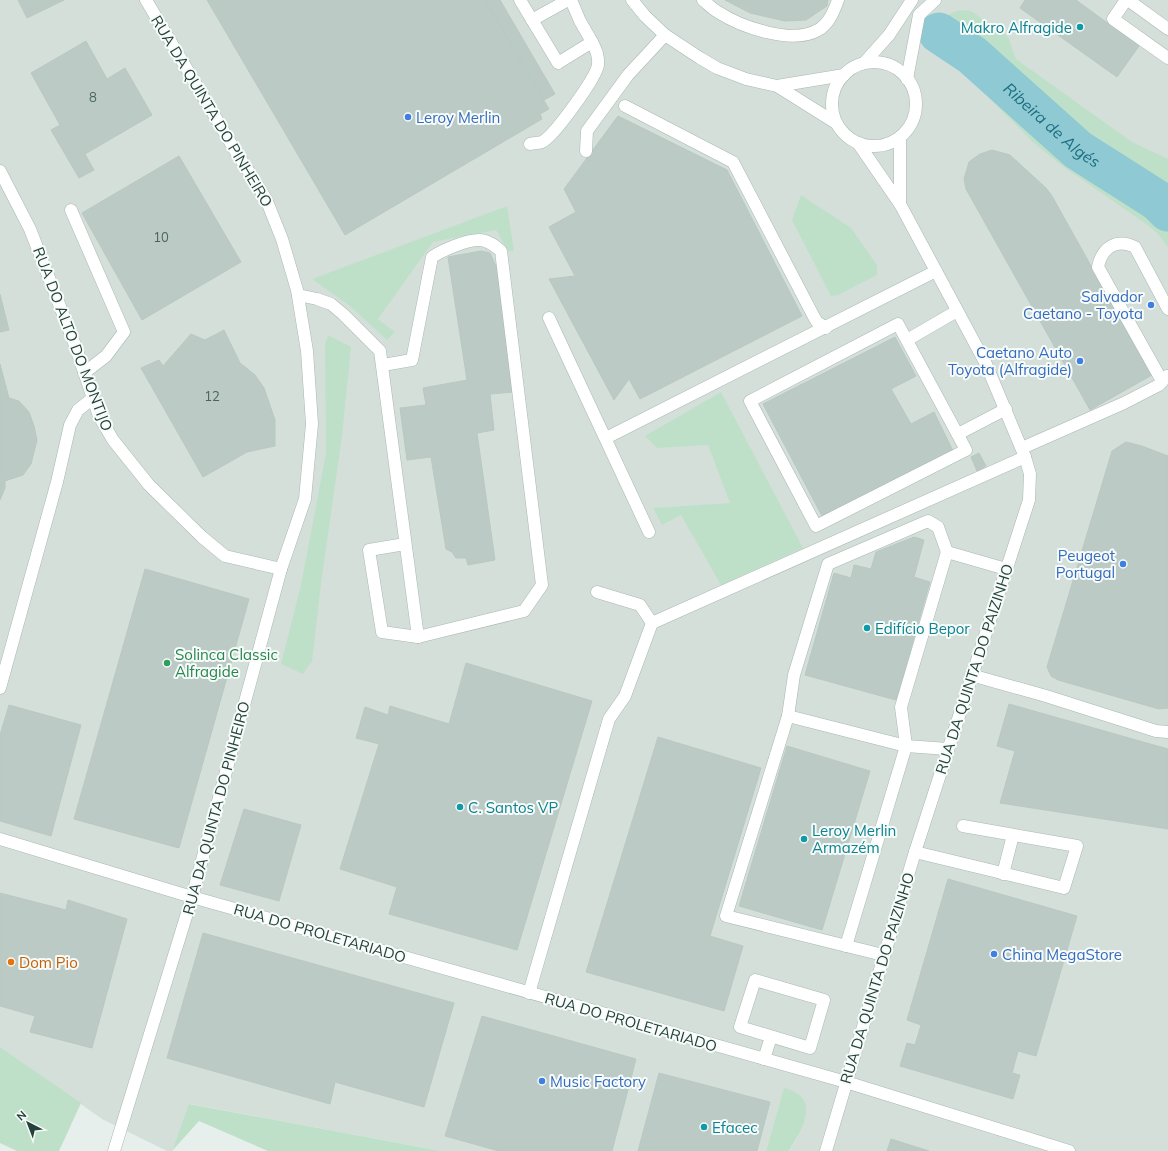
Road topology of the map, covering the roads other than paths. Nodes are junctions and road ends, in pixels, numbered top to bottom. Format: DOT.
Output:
graph roads {
  1 [pos="146,0"];
  2 [pos="520,0"];
  3 [pos="569,0"];
  4 [pos="632,0"];
  5 [pos="703,0"];
  6 [pos="838,0"];
  7 [pos="912,0"];
  8 [pos="935,0"];
  9 [pos="1127,0"];
  10 [pos="532,20"];
  11 [pos="1168,29"];
  12 [pos="665,35"];
  13 [pos="592,42"];
  14 [pos="1168,58"];
  15 [pos="864,63"];
  16 [pos="844,75"];
  17 [pos="907,79"];
  18 [pos="777,86"];
  19 [pos="625,106"];
  20 [pos="836,124"];
  21 [pos="900,137"];
  22 [pos="858,143"];
  23 [pos="530,144"];
  24 [pos="586,151"];
  25 [pos="0,171"];
  26 [pos="900,204"];
  27 [pos="71,210"];
  28 [pos="936,271"];
  29 [pos="298,294"];
  30 [pos="1168,309"];
  31 [pos="958,311"];
  32 [pos="549,318"];
  33 [pos="826,328"];
  34 [pos="907,340"];
  35 [pos="383,365"];
  36 [pos="84,373"];
  37 [pos="1165,377"];
  38 [pos="93,398"];
  39 [pos="1006,409"];
  40 [pos="958,434"];
  41 [pos="606,438"];
  42 [pos="1024,453"];
  43 [pos="649,532"];
  44 [pos="405,544"];
  45 [pos="947,552"];
  46 [pos="281,569"];
  47 [pos="1006,569"];
  48 [pos="597,592"];
  49 [pos="652,623"];
  50 [pos="418,637"];
  51 [pos="971,674"];
  52 [pos="0,688"];
  53 [pos="788,716"];
  54 [pos="1168,732"];
  55 [pos="906,746"];
  56 [pos="948,749"];
  57 [pos="963,826"];
  58 [pos="1013,835"];
  59 [pos="0,839"];
  60 [pos="915,852"];
  61 [pos="1003,874"];
  62 [pos="192,897"];
  63 [pos="846,946"];
  64 [pos="883,955"];
  65 [pos="529,993"];
  66 [pos="771,1037"];
  67 [pos="764,1059"];
  68 [pos="846,1082"];
  69 [pos="114,1151"];
  70 [pos="826,1151"];
  71 [pos="1069,1151"];
  1 -- 29 [label="street, RUA DA QUINTA DO PINHEIRO"];
  2 -- 10 [label="street"];
  3 -- 10 [label="street"];
  3 -- 13 [label="street"];
  4 -- 12 [label="street"];
  5 -- 6 [label="street"];
  7 -- 15 [label="street"];
  8 -- 17 [label="street"];
  9 -- 11 [label="street"];
  9 -- 14 [label="street"];
  10 -- 13 [label="street"];
  12 -- 18 [label="street"];
  12 -- 24 [label="street"];
  13 -- 23 [label="street"];
  15 -- 16 [label="street"];
  15 -- 17 [label="street"];
  16 -- 18 [label="street"];
  16 -- 20 [label="street"];
  17 -- 21 [label="street"];
  18 -- 20 [label="street"];
  19 -- 33 [label="street"];
  20 -- 22 [label="street"];
  21 -- 22 [label="street"];
  21 -- 26 [label="street, RUA DA QUINTA DO PAIZINHO"];
  22 -- 26 [label="street, RUA DA QUINTA DO PAIZINHO"];
  25 -- 36 [label="street, RUA DO ALTO DO MONTIJO"];
  26 -- 28 [label="street, RUA DA QUINTA DO PAIZINHO"];
  27 -- 36 [label="street"];
  28 -- 31 [label="street, RUA DA QUINTA DO PAIZINHO"];
  28 -- 33 [label="street"];
  29 -- 35 [label="street"];
  29 -- 46 [label="street, RUA DA QUINTA DO PINHEIRO"];
  30 -- 37 [label="street"];
  31 -- 34 [label="street"];
  31 -- 39 [label="street, RUA DA QUINTA DO PAIZINHO"];
  32 -- 41 [label="street"];
  33 -- 41 [label="street"];
  34 -- 40 [label="street"];
  34 -- 40 [label="street"];
  35 -- 44 [label="street"];
  35 -- 50 [label="street"];
  36 -- 38 [label="street, RUA DO ALTO DO MONTIJO"];
  37 -- 42 [label="street"];
  38 -- 46 [label="street, RUA DO ALTO DO MONTIJO"];
  38 -- 52 [label="street"];
  39 -- 40 [label="street"];
  39 -- 42 [label="street, RUA DA QUINTA DO PAIZINHO"];
  41 -- 43 [label="street"];
  42 -- 47 [label="street, RUA DA QUINTA DO PAIZINHO"];
  42 -- 49 [label="street"];
  44 -- 50 [label="street"];
  44 -- 50 [label="street"];
  45 -- 47 [label="street"];
  45 -- 53 [label="street"];
  45 -- 55 [label="street"];
  46 -- 62 [label="street, RUA DA QUINTA DO PINHEIRO"];
  47 -- 51 [label="street, RUA DA QUINTA DO PAIZINHO"];
  48 -- 49 [label="street"];
  49 -- 65 [label="street"];
  51 -- 54 [label="street"];
  51 -- 56 [label="street, RUA DA QUINTA DO PAIZINHO"];
  53 -- 55 [label="street"];
  53 -- 63 [label="street"];
  55 -- 56 [label="street"];
  55 -- 63 [label="street"];
  56 -- 60 [label="street, RUA DA QUINTA DO PAIZINHO"];
  57 -- 58 [label="street"];
  58 -- 61 [label="street"];
  58 -- 61 [label="street"];
  59 -- 62 [label="street, RUA DO PROLETARIADO"];
  60 -- 61 [label="street"];
  60 -- 64 [label="street, RUA DA QUINTA DO PAIZINHO"];
  62 -- 65 [label="street, RUA DO PROLETARIADO"];
  62 -- 69 [label="street, RUA DA QUINTA DO PINHEIRO"];
  63 -- 64 [label="street"];
  64 -- 68 [label="street, RUA DA QUINTA DO PAIZINHO"];
  65 -- 67 [label="street, RUA DO PROLETARIADO"];
  66 -- 66 [label="street"];
  66 -- 67 [label="street"];
  67 -- 68 [label="street, RUA DO PROLETARIADO"];
  68 -- 70 [label="street, RUA DA QUINTA DO PAIZINHO"];
  68 -- 71 [label="street, RUA DO PROLETARIADO"];
}
